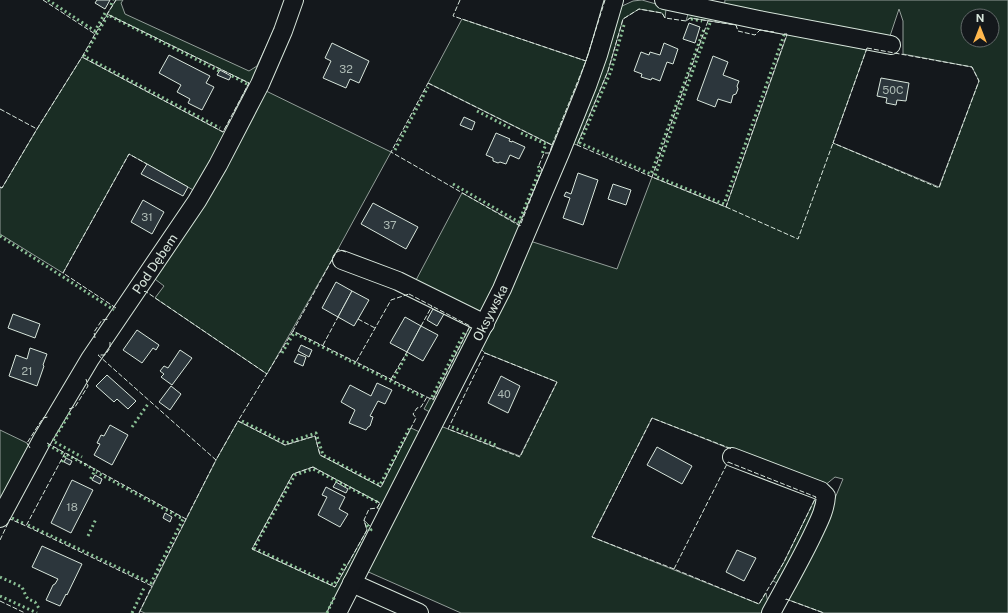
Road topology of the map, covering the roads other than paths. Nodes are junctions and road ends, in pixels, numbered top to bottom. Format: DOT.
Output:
graph roads {
  1 [pos="294,0"];
  2 [pos="614,0"];
  3 [pos="664,0"];
  4 [pos="891,45"];
  5 [pos="342,260"];
  6 [pos="485,324"];
  7 [pos="732,457"];
  8 [pos="0,518"];
  9 [pos="352,582"];
  10 [pos="775,606"];
  11 [pos="337,613"];
  12 [pos="419,613"];
  1 -- 8 [label="street, Pod Dębem"];
  2 -- 6 [label="street, Oksywska"];
  3 -- 4 [label="street"];
  5 -- 6 [label="street"];
  6 -- 9 [label="street, Oksywska"];
  7 -- 10 [label="street"];
  9 -- 11 [label="street, Oksywska"];
  9 -- 12 [label="street"];
}
